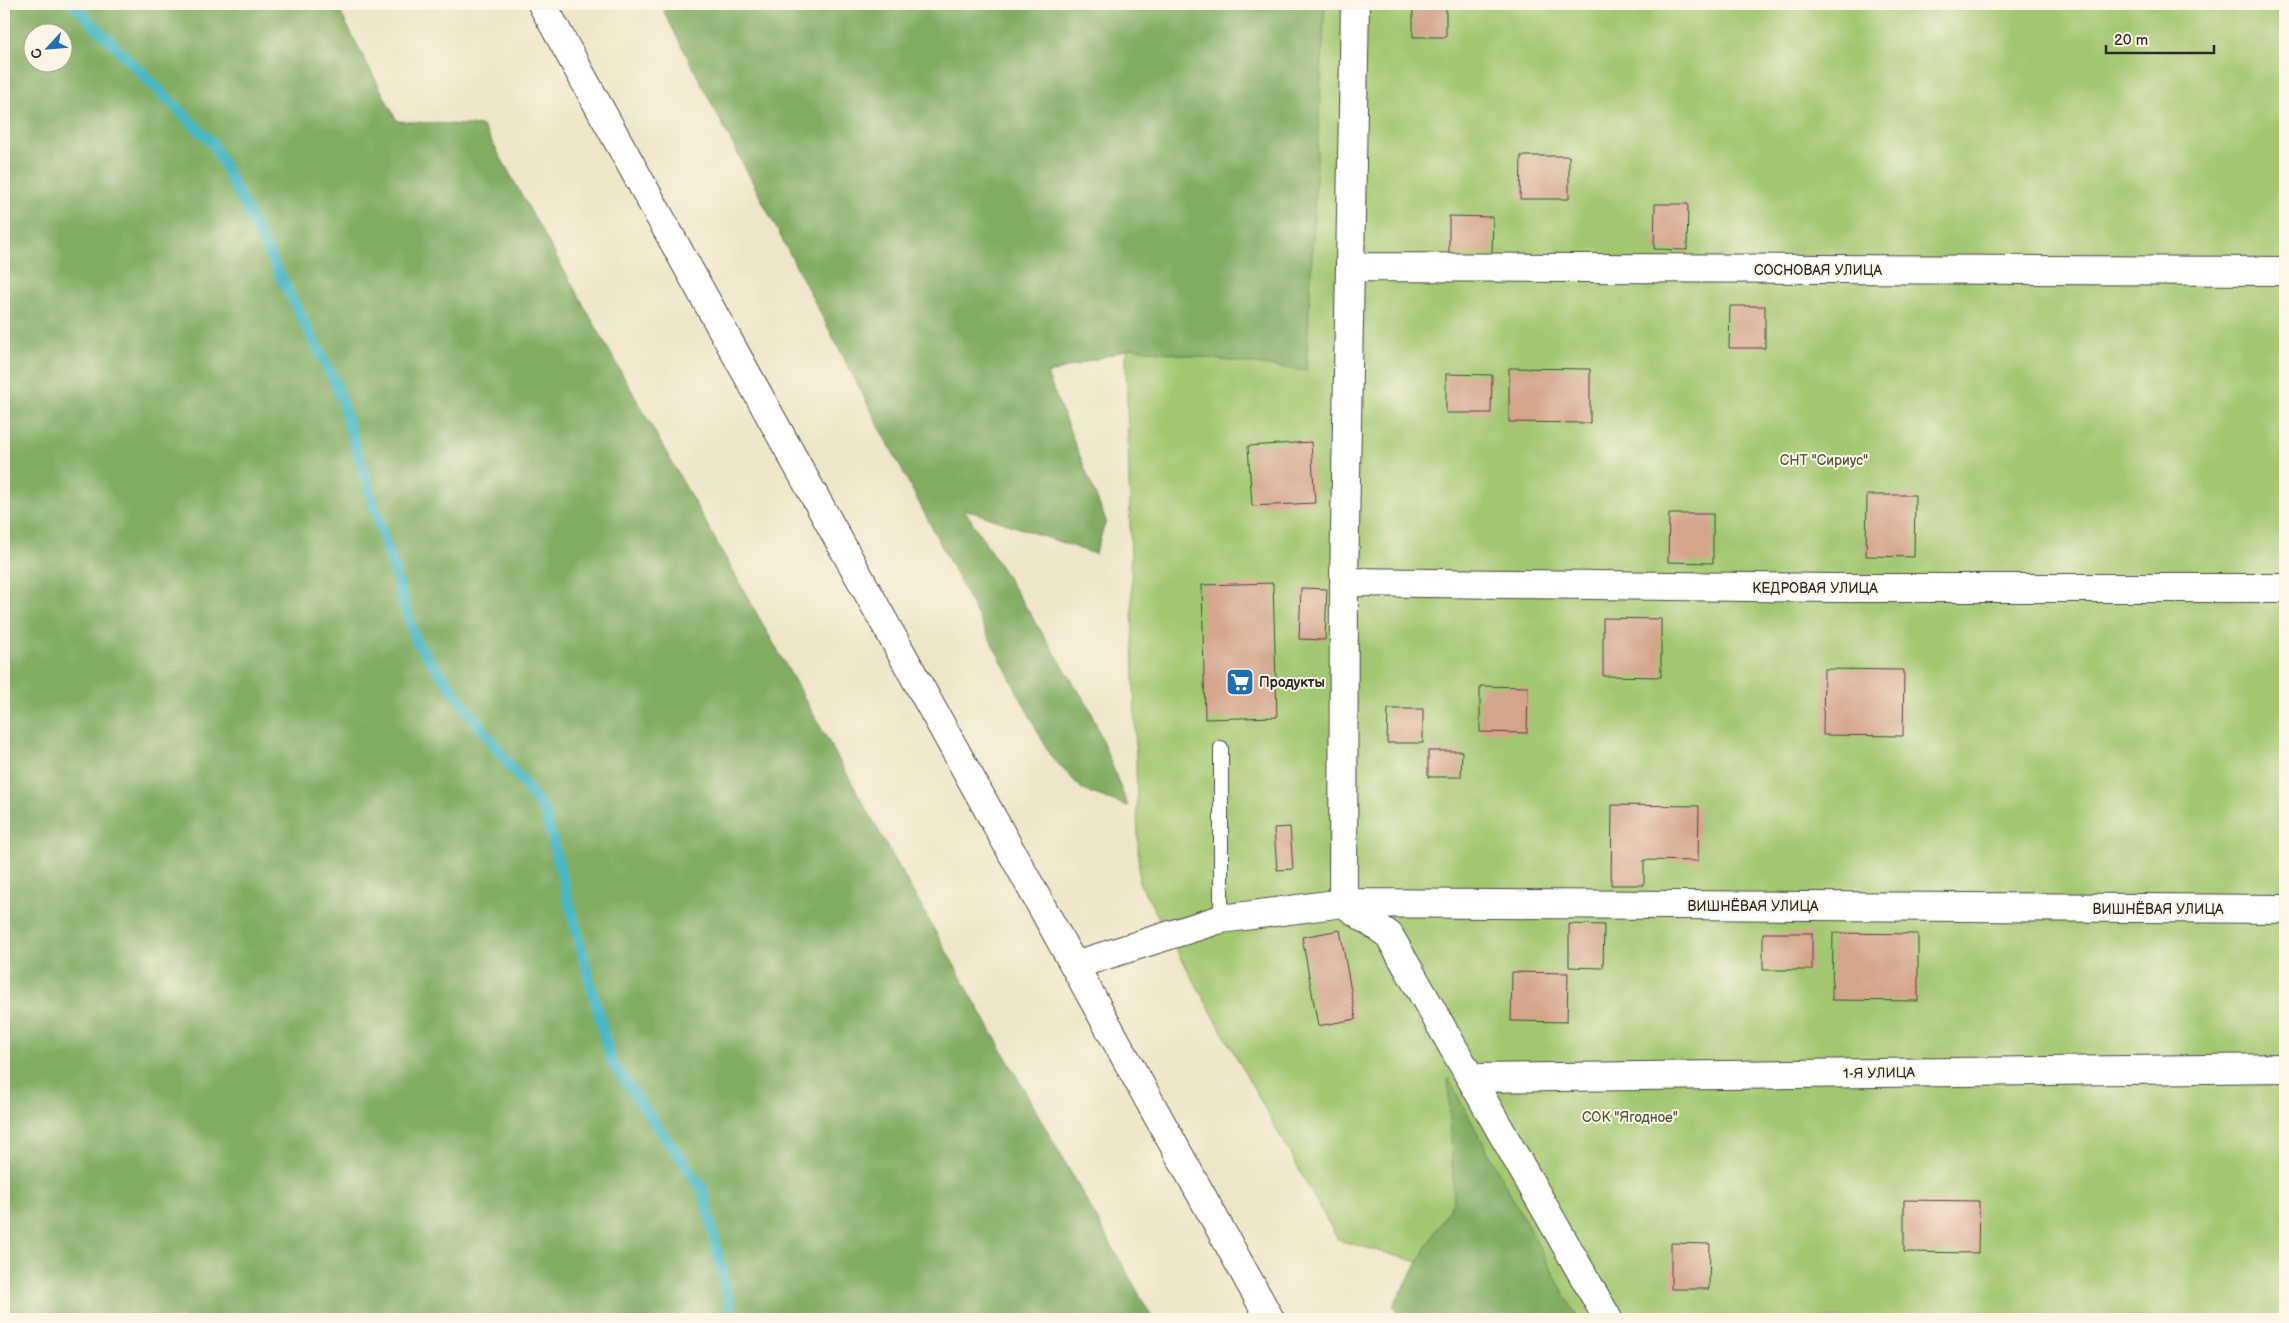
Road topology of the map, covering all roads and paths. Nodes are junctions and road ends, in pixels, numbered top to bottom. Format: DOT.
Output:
graph roads {
  1 [pos="542,4"];
  2 [pos="1355,4"];
  3 [pos="1350,267"];
  4 [pos="2285,271"];
  5 [pos="1344,582"];
  6 [pos="2285,588"];
  7 [pos="1221,748"];
  8 [pos="1343,903"];
  9 [pos="2285,909"];
  10 [pos="1221,919"];
  11 [pos="1075,965"];
  12 [pos="2285,1068"];
  13 [pos="1472,1078"];
  14 [pos="1270,1319"];
  15 [pos="1608,1319"];
  1 -- 11 [label="street"];
  2 -- 3 [label="street"];
  3 -- 4 [label="street, СОСНОВАЯ УЛИЦА"];
  3 -- 5 [label="street"];
  5 -- 6 [label="street, КЕДРОВАЯ УЛИЦА"];
  5 -- 8 [label="street"];
  7 -- 10 [label="lane"];
  8 -- 9 [label="street, ВИШНЁВАЯ УЛИЦА"];
  8 -- 10 [label="street, ВИШНЁВАЯ УЛИЦА"];
  8 -- 13 [label="street"];
  10 -- 11 [label="street, ВИШНЁВАЯ УЛИЦА"];
  11 -- 14 [label="street"];
  12 -- 13 [label="street, 1-Я УЛИЦА"];
  13 -- 15 [label="street"];
}
